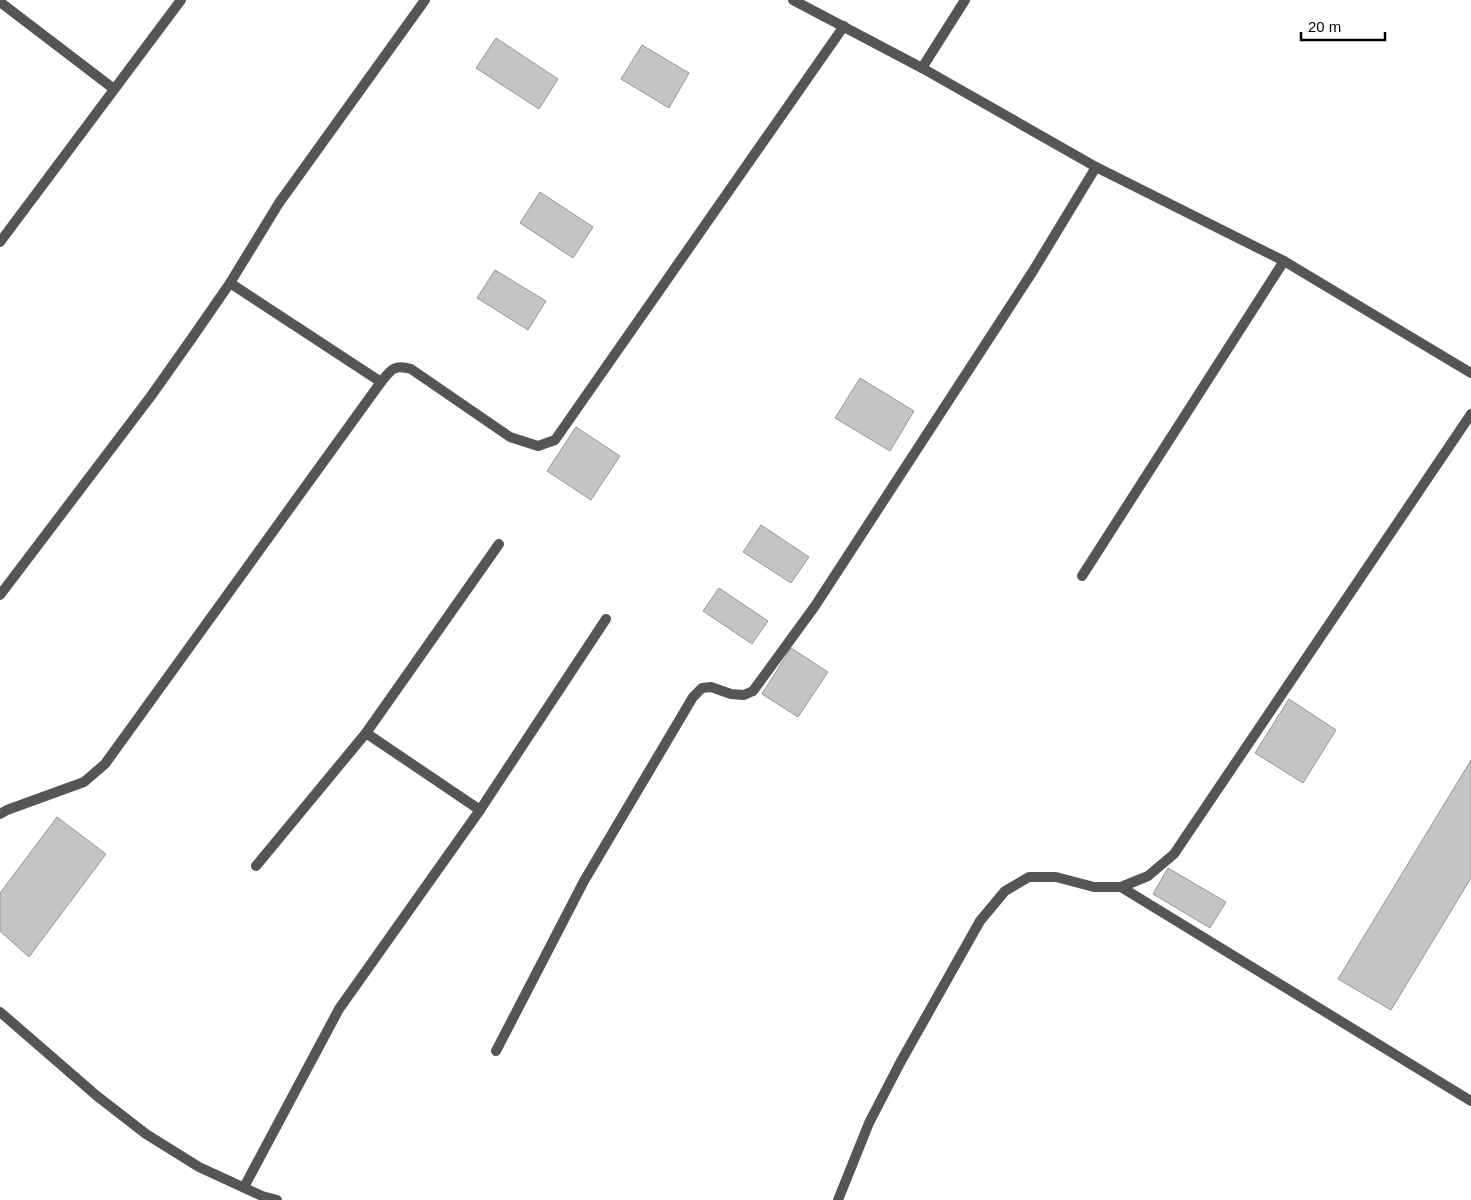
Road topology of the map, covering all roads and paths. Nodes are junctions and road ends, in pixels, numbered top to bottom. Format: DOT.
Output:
graph roads {
  1 [pos="181,0"];
  2 [pos="425,0"];
  3 [pos="793,0"];
  4 [pos="965,0"];
  5 [pos="0,2"];
  6 [pos="844,26"];
  7 [pos="922,68"];
  8 [pos="114,89"];
  9 [pos="1096,167"];
  10 [pos="0,242"];
  11 [pos="1284,261"];
  12 [pos="230,283"];
  13 [pos="1471,373"];
  14 [pos="381,382"];
  15 [pos="1471,414"];
  16 [pos="499,544"];
  17 [pos="1082,576"];
  18 [pos="0,595"];
  19 [pos="606,619"];
  20 [pos="366,733"];
  21 [pos="480,810"];
  22 [pos="0,814"];
  23 [pos="256,866"];
  24 [pos="1121,887"];
  25 [pos="0,1012"];
  26 [pos="496,1050"];
  27 [pos="1471,1101"];
  28 [pos="244,1187"];
  29 [pos="276,1200"];
  30 [pos="838,1200"];
  1 -- 8 [label="street"];
  2 -- 12 [label="street"];
  3 -- 6 [label="street"];
  4 -- 7 [label="street"];
  5 -- 8 [label="street"];
  6 -- 7 [label="street"];
  6 -- 14 [label="street"];
  7 -- 9 [label="street"];
  8 -- 10 [label="street"];
  9 -- 11 [label="street"];
  9 -- 26 [label="street"];
  11 -- 13 [label="street"];
  11 -- 17 [label="street"];
  12 -- 14 [label="street"];
  12 -- 18 [label="street"];
  14 -- 22 [label="street"];
  15 -- 24 [label="street"];
  16 -- 20 [label="street"];
  19 -- 21 [label="street"];
  20 -- 21 [label="street"];
  20 -- 23 [label="street"];
  21 -- 28 [label="street"];
  24 -- 27 [label="street"];
  24 -- 30 [label="street"];
  25 -- 28 [label="street"];
  28 -- 29 [label="street"];
}
